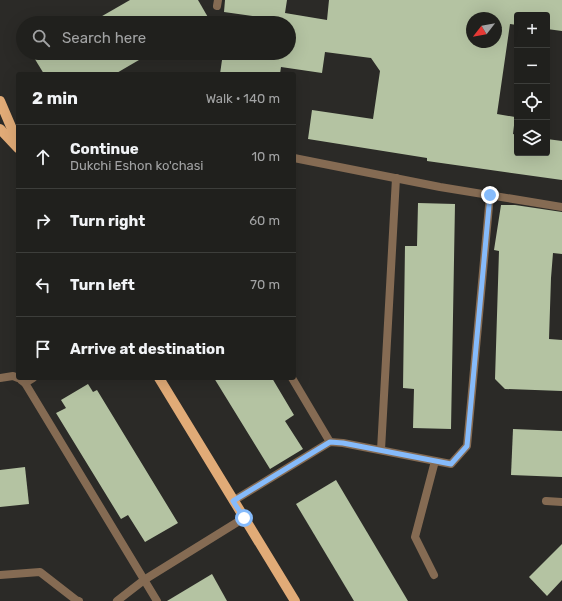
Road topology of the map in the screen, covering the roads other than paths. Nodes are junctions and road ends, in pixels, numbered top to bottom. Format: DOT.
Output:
graph roads {
  1 [pos="0,101"];
  2 [pos="0,129"];
  3 [pos="16,138"];
  4 [pos="16,146"];
  5 [pos="296,158"];
  6 [pos="396,178"];
  7 [pos="490,195"];
  8 [pos="562,207"];
  9 [pos="0,378"];
  10 [pos="16,378"];
  11 [pos="21,380"];
  12 [pos="160,380"];
  13 [pos="293,380"];
  14 [pos="330,442"];
  15 [pos="381,450"];
  16 [pos="435,461"];
  17 [pos="233,501"];
  18 [pos="546,501"];
  19 [pos="562,502"];
  20 [pos="244,518"];
  21 [pos="0,575"];
  22 [pos="434,575"];
  23 [pos="144,580"];
  24 [pos="79,601"];
  25 [pos="117,601"];
  26 [pos="157,601"];
  27 [pos="295,601"];
  1 -- 3 [label="main road"];
  2 -- 4 [label="main road"];
  5 -- 6 [label="street"];
  6 -- 7 [label="street"];
  6 -- 15 [label="street"];
  7 -- 8 [label="street"];
  7 -- 16 [label="street"];
  9 -- 10 [label="street"];
  11 -- 23 [label="street"];
  12 -- 17 [label="main road"];
  13 -- 14 [label="street"];
  14 -- 15 [label="street"];
  14 -- 17 [label="street"];
  15 -- 16 [label="street"];
  16 -- 22 [label="street"];
  17 -- 20 [label="main road"];
  18 -- 19 [label="street"];
  20 -- 23 [label="street"];
  20 -- 27 [label="main road"];
  21 -- 24 [label="street"];
  23 -- 25 [label="street"];
  23 -- 26 [label="street"];
}
